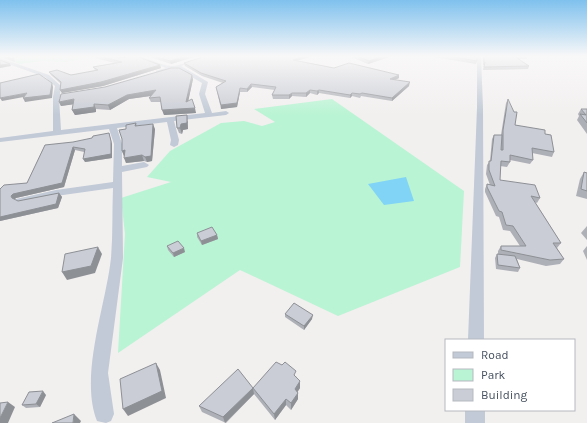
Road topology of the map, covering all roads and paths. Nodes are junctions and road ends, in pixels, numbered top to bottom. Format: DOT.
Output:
graph roads {
  1 [pos="46,76"];
  2 [pos="194,76"];
  3 [pos="479,76"];
  4 [pos="79,93"];
  5 [pos="56,97"];
  6 [pos="226,113"];
  7 [pos="209,115"];
  8 [pos="170,120"];
  9 [pos="112,126"];
  10 [pos="77,130"];
  11 [pos="57,133"];
  12 [pos="0,140"];
  13 [pos="74,142"];
  14 [pos="174,145"];
  15 [pos="144,165"];
  16 [pos="118,170"];
  17 [pos="118,184"];
  18 [pos="20,202"];
  19 [pos="476,339"];
  20 [pos="475,411"];
  21 [pos="104,414"];
  22 [pos="475,423"];
  1 -- 5 [label="street"];
  2 -- 7 [label="street"];
  3 -- 19 [label="street"];
  4 -- 5 [label="street"];
  5 -- 11 [label="street"];
  6 -- 7 [label="street"];
  7 -- 8 [label="street"];
  8 -- 9 [label="street"];
  8 -- 14 [label="street"];
  9 -- 10 [label="street"];
  9 -- 16 [label="street"];
  10 -- 11 [label="street"];
  10 -- 13 [label="street"];
  11 -- 12 [label="street"];
  15 -- 16 [label="street"];
  16 -- 17 [label="street"];
  17 -- 18 [label="street"];
  17 -- 21 [label="street"];
  20 -- 22 [label="street"];
}
